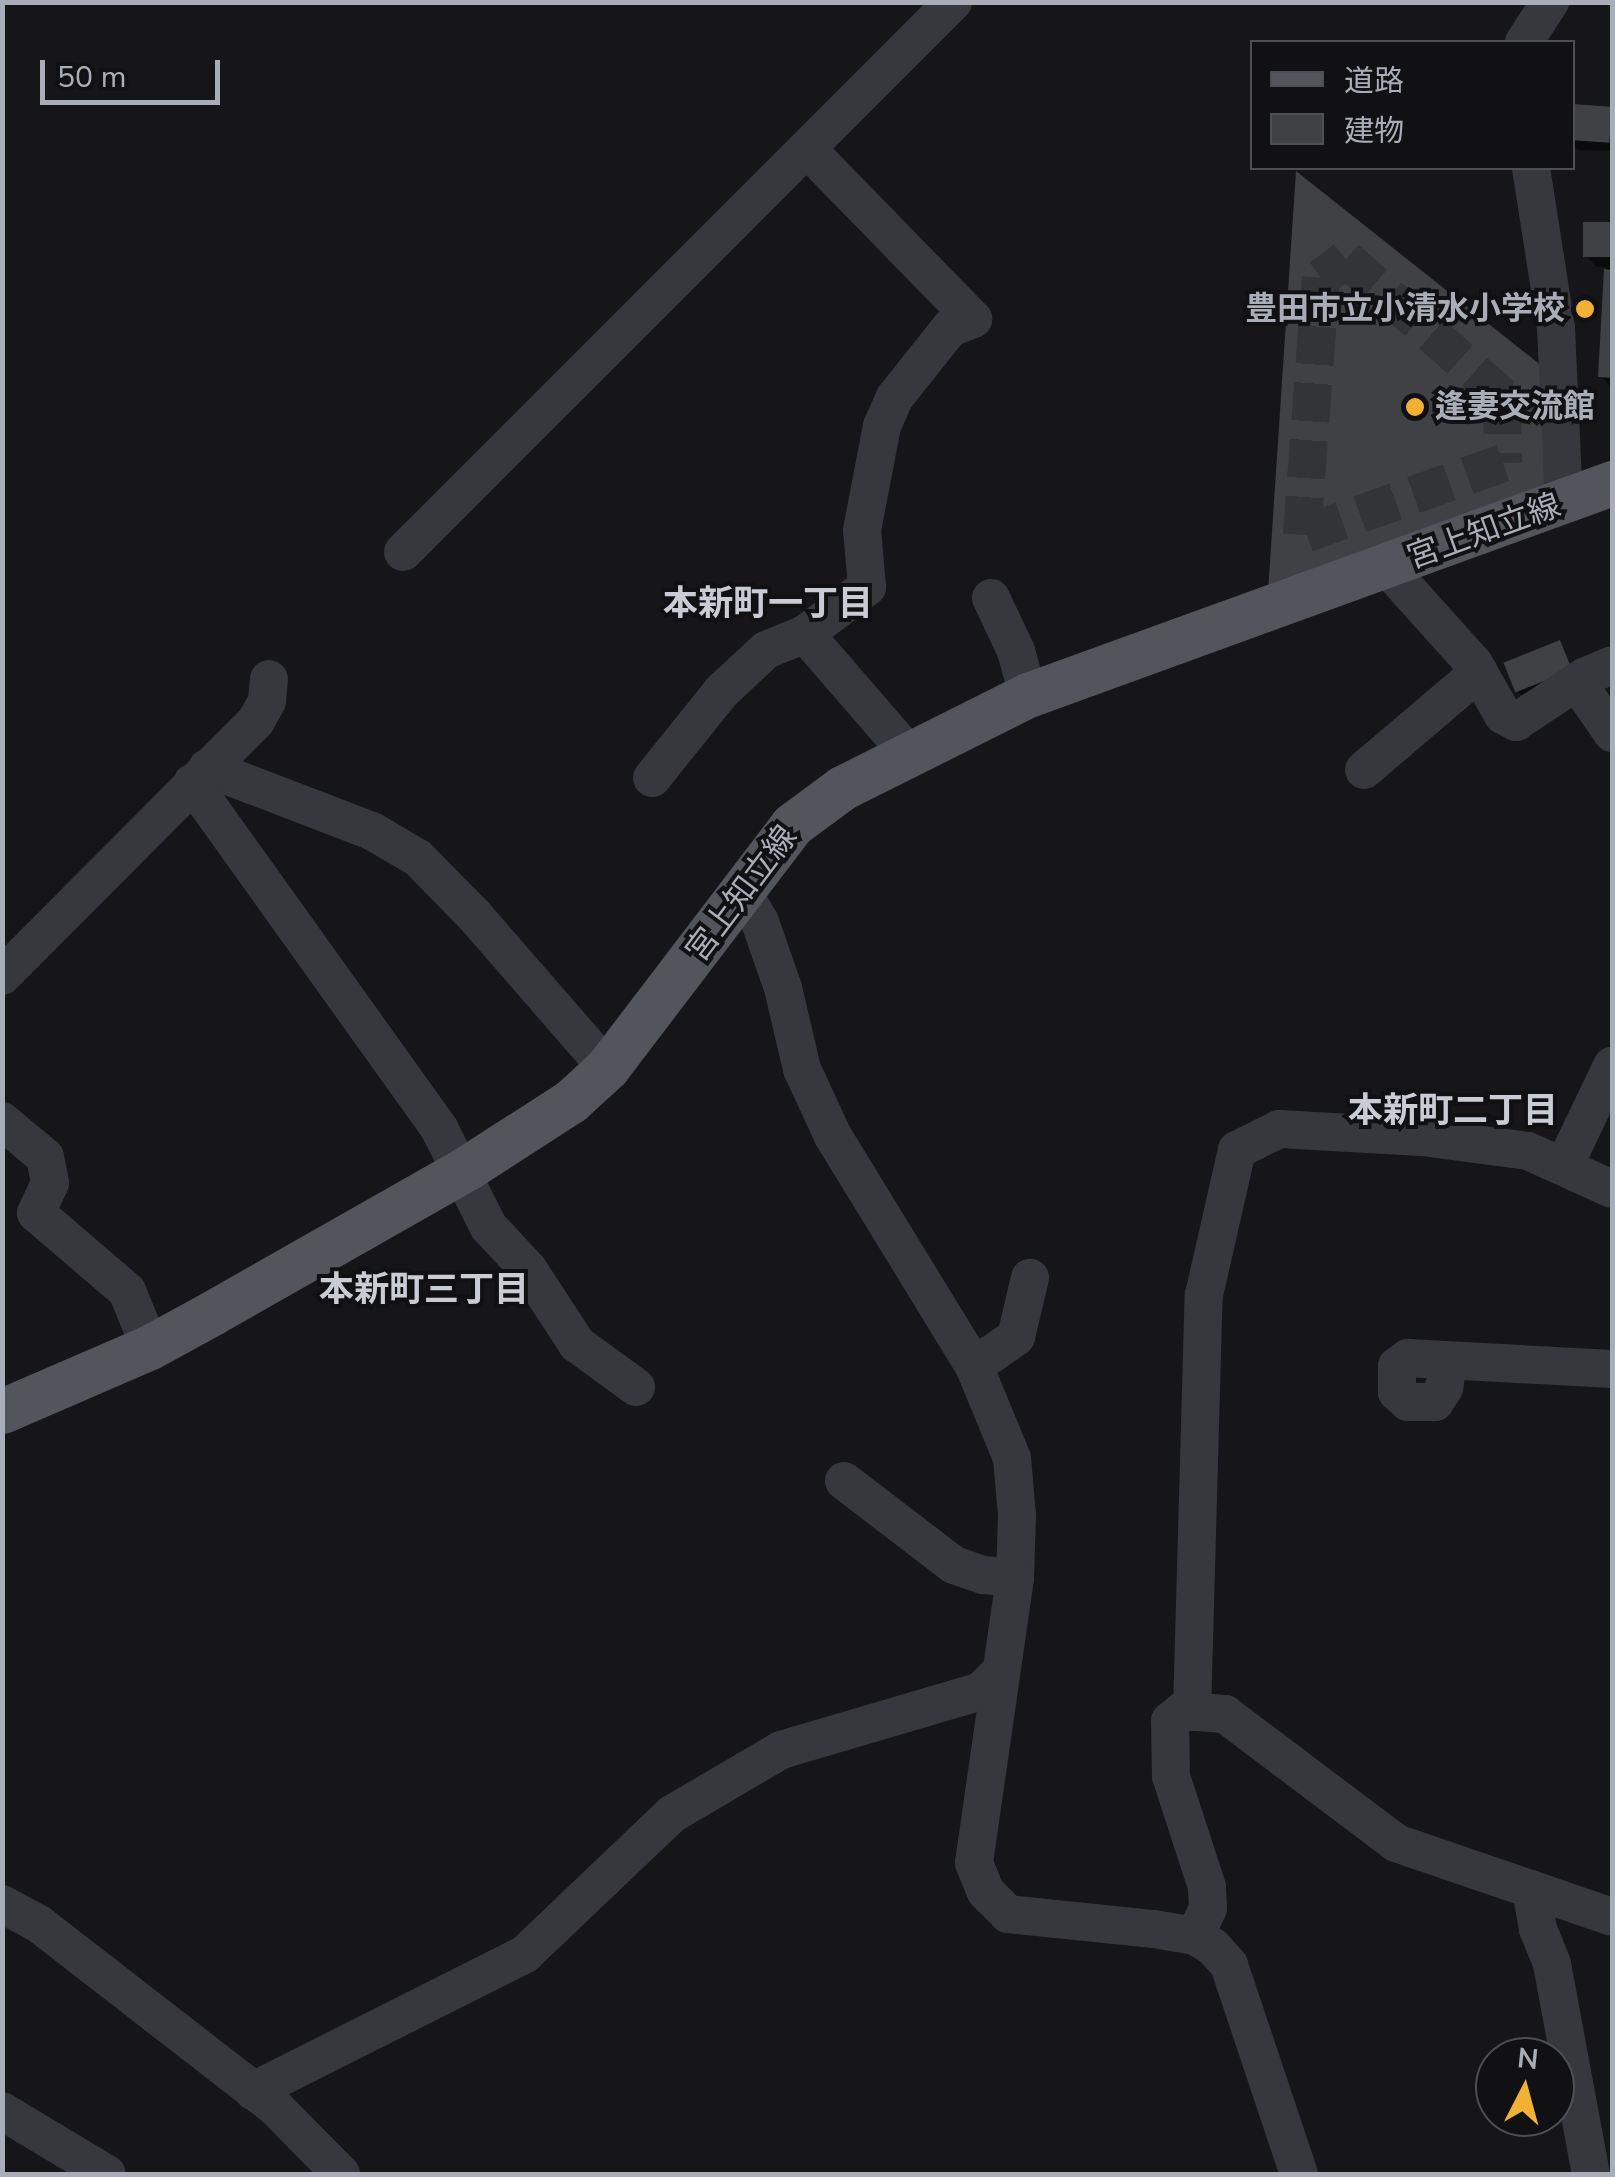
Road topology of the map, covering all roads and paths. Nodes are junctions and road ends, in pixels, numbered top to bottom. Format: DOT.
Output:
graph roads {
  1 [pos="953,2"];
  2 [pos="1550,2"];
  3 [pos="1525,40"];
  4 [pos="808,150"];
  5 [pos="1531,170"];
  6 [pos="1612,483"];
  7 [pos="1564,503"];
  8 [pos="403,552"];
  9 [pos="1387,567"];
  10 [pos="990,598"];
  11 [pos="804,634"];
  12 [pos="1612,665"];
  13 [pos="1479,672"];
  14 [pos="270,680"];
  15 [pos="1577,682"];
  16 [pos="1028,695"];
  17 [pos="1612,733"];
  18 [pos="909,754"];
  19 [pos="1364,770"];
  20 [pos="199,775"];
  21 [pos="652,778"];
  22 [pos="741,888"];
  23 [pos="2,976"];
  24 [pos="1612,1066"];
  25 [pos="607,1068"];
  26 [pos="2,1121"];
  27 [pos="1566,1164"];
  28 [pos="461,1170"];
  29 [pos="1612,1189"];
  30 [pos="1030,1278"];
  31 [pos="150,1347"];
  32 [pos="1448,1360"];
  33 [pos="974,1366"];
  34 [pos="1612,1369"];
  35 [pos="636,1387"];
  36 [pos="2,1412"];
  37 [pos="844,1481"];
  38 [pos="1016,1578"];
  39 [pos="1001,1671"];
  40 [pos="1192,1712"];
  41 [pos="1531,1889"];
  42 [pos="2,1904"];
  43 [pos="1612,1917"];
  44 [pos="1195,1936"];
  45 [pos="253,2092"];
  46 [pos="2,2111"];
  47 [pos="106,2174"];
  48 [pos="341,2174"];
  49 [pos="1299,2174"];
  50 [pos="1591,2174"];
  1 -- 4 [label="street"];
  2 -- 3 [label="street"];
  4 -- 8 [label="street"];
  4 -- 11 [label="street"];
  5 -- 7 [label="street"];
  6 -- 7 [label="main road, 宮上知立線"];
  7 -- 9 [label="main road, 宮上知立線"];
  9 -- 13 [label="street"];
  9 -- 16 [label="main road, 宮上知立線"];
  10 -- 16 [label="street"];
  11 -- 18 [label="street"];
  11 -- 21 [label="street"];
  12 -- 15 [label="street"];
  13 -- 15 [label="street"];
  13 -- 19 [label="street"];
  14 -- 20 [label="street"];
  15 -- 17 [label="street"];
  16 -- 18 [label="main road, 宮上知立線"];
  18 -- 22 [label="main road, 宮上知立線"];
  20 -- 23 [label="street"];
  20 -- 25 [label="street"];
  20 -- 28 [label="street"];
  22 -- 25 [label="main road, 宮上知立線"];
  22 -- 33 [label="street"];
  24 -- 27 [label="street"];
  25 -- 28 [label="main road, 宮上知立線"];
  26 -- 31 [label="street"];
  27 -- 29 [label="street"];
  27 -- 40 [label="street"];
  28 -- 31 [label="main road, 宮上知立線"];
  28 -- 35 [label="street"];
  30 -- 33 [label="street"];
  31 -- 36 [label="main road, 宮上知立線"];
  32 -- 34 [label="street"];
  33 -- 38 [label="street"];
  37 -- 38 [label="street"];
  38 -- 39 [label="street"];
  39 -- 44 [label="street"];
  39 -- 45 [label="street"];
  40 -- 41 [label="street"];
  40 -- 44 [label="street"];
  41 -- 43 [label="street"];
  41 -- 50 [label="street"];
  42 -- 45 [label="street"];
  44 -- 49 [label="street"];
  45 -- 48 [label="street"];
  46 -- 47 [label="street"];
}
